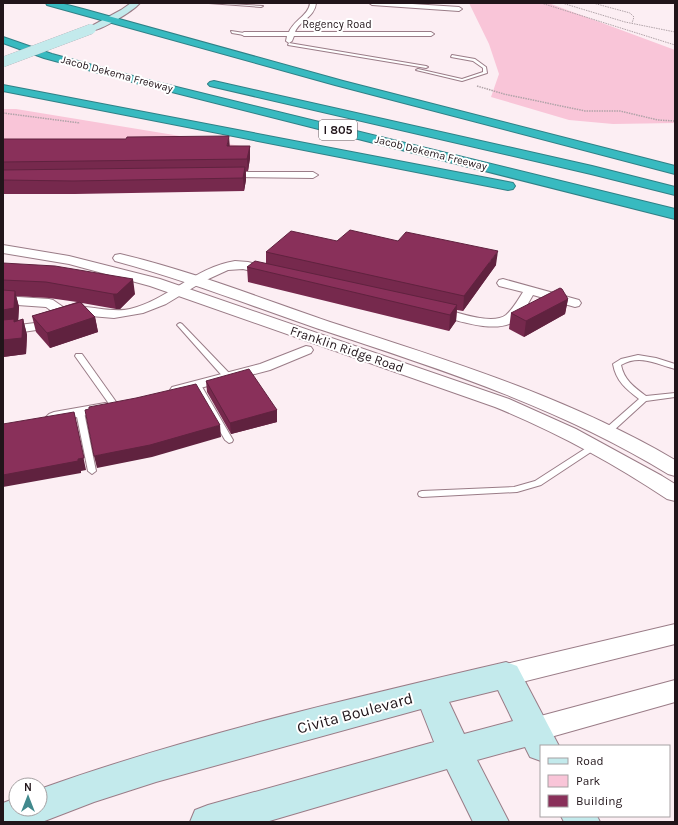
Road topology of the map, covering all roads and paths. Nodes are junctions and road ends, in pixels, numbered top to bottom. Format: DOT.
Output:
graph roads {
  1 [pos="50,3"];
  2 [pos="136,3"];
  3 [pos="212,3"];
  4 [pos="313,3"];
  5 [pos="372,3"];
  6 [pos="541,3"];
  7 [pos="562,3"];
  8 [pos="593,3"];
  9 [pos="398,5"];
  10 [pos="261,6"];
  11 [pos="459,9"];
  12 [pos="390,12"];
  13 [pos="112,18"];
  14 [pos="632,23"];
  15 [pos="232,32"];
  16 [pos="675,32"];
  17 [pos="244,34"];
  18 [pos="291,34"];
  19 [pos="431,34"];
  20 [pos="25,35"];
  21 [pos="3,40"];
  22 [pos="289,44"];
  23 [pos="675,45"];
  24 [pos="69,48"];
  25 [pos="452,56"];
  26 [pos="3,62"];
  27 [pos="421,66"];
  28 [pos="426,67"];
  29 [pos="462,80"];
  30 [pos="203,82"];
  31 [pos="3,88"];
  32 [pos="3,113"];
  33 [pos="675,121"];
  34 [pos="80,123"];
  35 [pos="675,170"];
  36 [pos="213,175"];
  37 [pos="313,175"];
  38 [pos="675,191"];
  39 [pos="675,214"];
  40 [pos="675,223"];
  41 [pos="3,238"];
  42 [pos="3,248"];
  43 [pos="131,274"];
  44 [pos="278,274"];
  45 [pos="196,280"];
  46 [pos="503,283"];
  47 [pos="180,290"];
  48 [pos="530,291"];
  49 [pos="3,300"];
  50 [pos="255,302"];
  51 [pos="575,303"];
  52 [pos="423,308"];
  53 [pos="62,312"];
  54 [pos="180,325"];
  55 [pos="3,331"];
  56 [pos="312,344"];
  57 [pos="397,349"];
  58 [pos="79,356"];
  59 [pos="675,367"];
  60 [pos="228,377"];
  61 [pos="197,385"];
  62 [pos="167,392"];
  63 [pos="675,395"];
  64 [pos="644,399"];
  65 [pos="130,402"];
  66 [pos="115,406"];
  67 [pos="80,412"];
  68 [pos="536,417"];
  69 [pos="42,419"];
  70 [pos="609,430"];
  71 [pos="229,440"];
  72 [pos="594,446"];
  73 [pos="675,469"];
  74 [pos="92,471"];
  75 [pos="675,475"];
  76 [pos="422,494"];
  77 [pos="675,494"];
  78 [pos="675,634"];
  79 [pos="506,675"];
  80 [pos="675,691"];
  81 [pos="430,694"];
  82 [pos="537,738"];
  83 [pos="455,750"];
  84 [pos="48,803"];
  85 [pos="208,822"];
  86 [pos="491,822"];
  1 -- 13 [label="highway"];
  2 -- 13 [label="main road"];
  3 -- 10 [label="lane"];
  4 -- 18 [label="street"];
  5 -- 9 [label="street"];
  6 -- 23 [label="path"];
  7 -- 14 [label="path"];
  8 -- 14 [label="path"];
  9 -- 11 [label="street"];
  9 -- 12 [label="street"];
  13 -- 26 [label="main road, bridge"];
  13 -- 35 [label="highway"];
  14 -- 16 [label="path"];
  15 -- 17 [label="lane"];
  17 -- 18 [label="street, Regency Road"];
  18 -- 19 [label="street, Regency Road"];
  18 -- 22 [label="street"];
  20 -- 24 [label="highway, Jacob Dekema Freeway"];
  21 -- 39 [label="highway, Jacob Dekema Freeway / I 805"];
  22 -- 27 [label="lane"];
  25 -- 29 [label="lane"];
  27 -- 28 [label="lane"];
  27 -- 29 [label="lane"];
  29 -- 33 [label="path"];
  30 -- 38 [label="highway, Jacob Dekema Freeway / I 805"];
  31 -- 40 [label="highway"];
  32 -- 34 [label="path"];
  36 -- 37 [label="street"];
  41 -- 45 [label="street, Franklin Ridge Road"];
  42 -- 43 [label="street, Franklin Ridge Road"];
  43 -- 45 [label="street"];
  43 -- 47 [label="street, Franklin Ridge Road"];
  44 -- 45 [label="street"];
  45 -- 47 [label="street"];
  45 -- 50 [label="street, Franklin Ridge Road"];
  46 -- 48 [label="street"];
  47 -- 50 [label="street"];
  47 -- 53 [label="street"];
  47 -- 56 [label="street, Franklin Ridge Road"];
  48 -- 51 [label="street"];
  48 -- 52 [label="street"];
  49 -- 53 [label="street"];
  50 -- 57 [label="street, Franklin Ridge Road"];
  53 -- 55 [label="street"];
  54 -- 60 [label="lane"];
  56 -- 57 [label="street"];
  56 -- 60 [label="street"];
  56 -- 68 [label="street, Franklin Ridge Road"];
  57 -- 70 [label="street, Franklin Ridge Road"];
  58 -- 66 [label="lane"];
  59 -- 64 [label="lane"];
  60 -- 61 [label="street"];
  61 -- 62 [label="street"];
  61 -- 71 [label="lane"];
  63 -- 64 [label="lane"];
  64 -- 70 [label="lane"];
  65 -- 66 [label="street"];
  66 -- 67 [label="street"];
  67 -- 69 [label="street"];
  67 -- 74 [label="lane"];
  68 -- 70 [label="street"];
  68 -- 72 [label="street, Franklin Ridge Road"];
  70 -- 73 [label="street, Franklin Ridge Road"];
  72 -- 75 [label="street"];
  72 -- 76 [label="lane"];
  72 -- 77 [label="street, Franklin Ridge Road"];
  78 -- 79 [label="street, Civita Boulevard"];
  79 -- 81 [label="main road, Civita Boulevard"];
  79 -- 82 [label="main road"];
  80 -- 82 [label="street"];
  81 -- 83 [label="main road"];
  81 -- 84 [label="main road, Civita Boulevard"];
  82 -- 83 [label="main road"];
  83 -- 85 [label="main road"];
  83 -- 86 [label="main road"];
}
